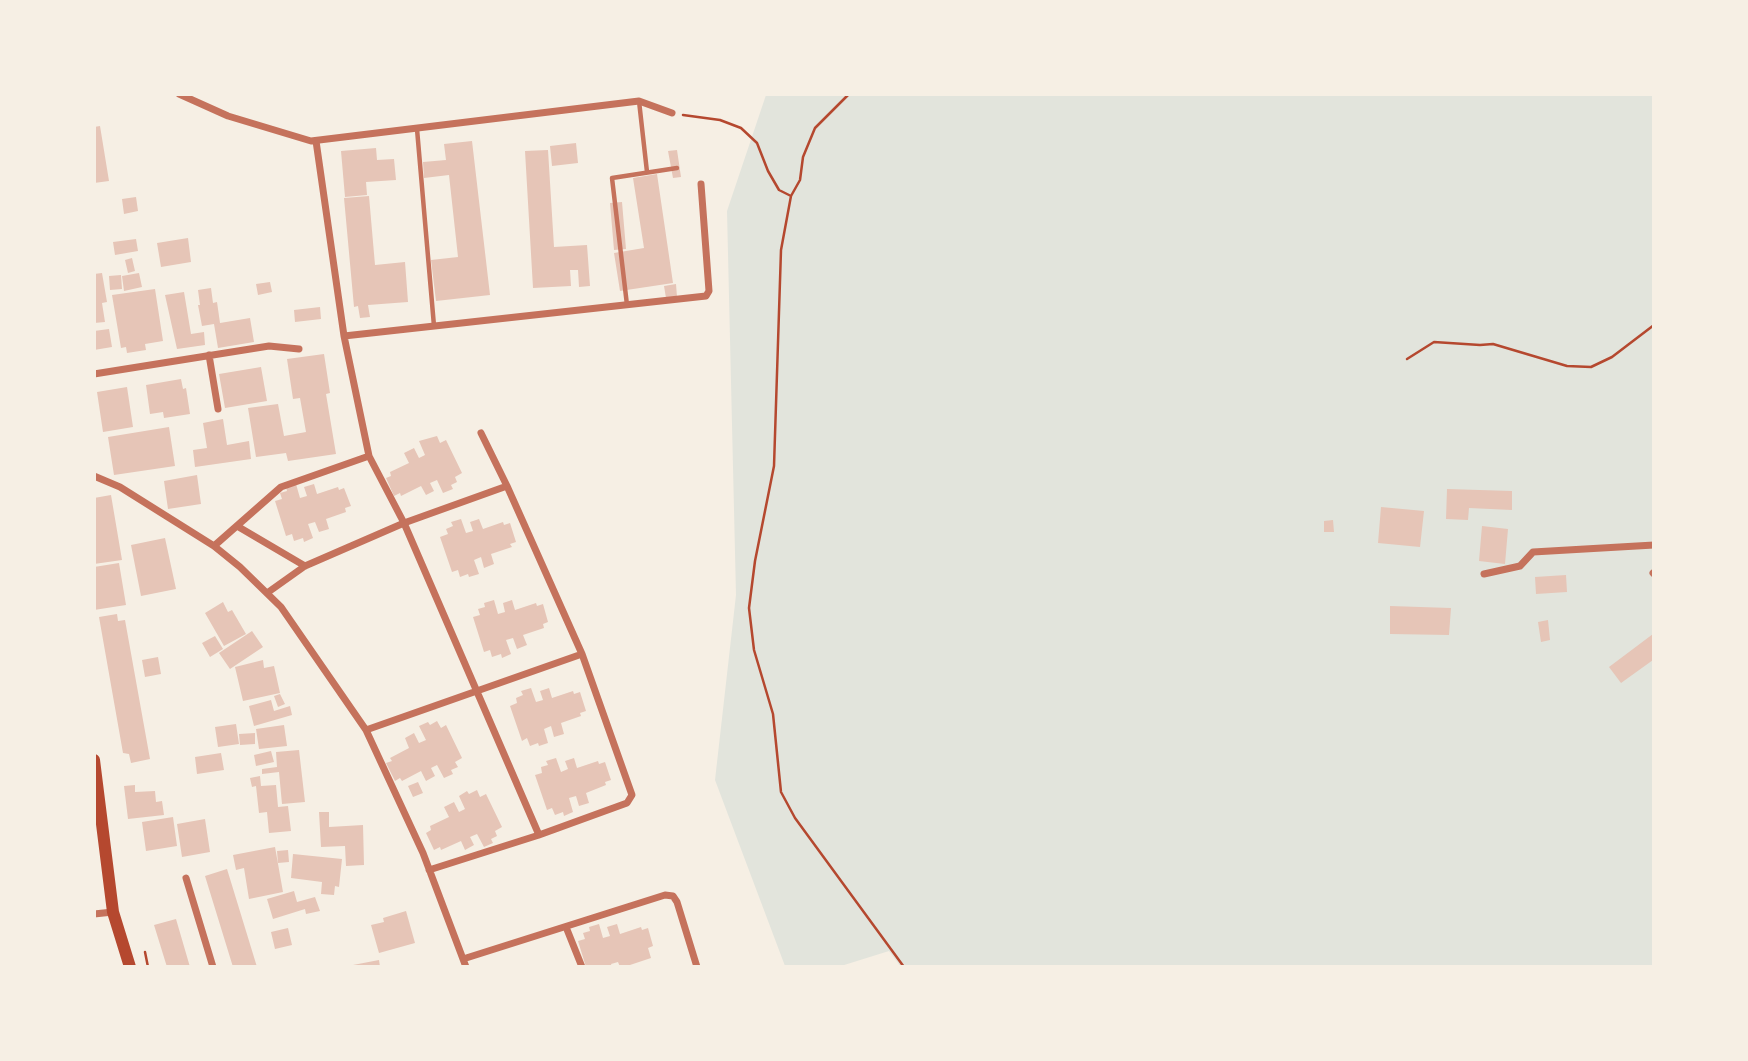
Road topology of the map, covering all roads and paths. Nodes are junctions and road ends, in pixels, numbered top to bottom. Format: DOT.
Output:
graph roads {
  1 [pos="179,94"];
  2 [pos="849,94"];
  3 [pos="639,101"];
  4 [pos="672,113"];
  5 [pos="417,129"];
  6 [pos="316,141"];
  7 [pos="677,168"];
  8 [pos="647,172"];
  9 [pos="701,184"];
  10 [pos="791,195"];
  11 [pos="628,306"];
  12 [pos="1654,325"];
  13 [pos="434,327"];
  14 [pos="344,337"];
  15 [pos="299,349"];
  16 [pos="209,355"];
  17 [pos="1407,359"];
  18 [pos="94,374"];
  19 [pos="218,409"];
  20 [pos="481,433"];
  21 [pos="369,456"];
  22 [pos="94,476"];
  23 [pos="507,486"];
  24 [pos="404,523"];
  25 [pos="237,526"];
  26 [pos="1654,545"];
  27 [pos="214,546"];
  28 [pos="305,566"];
  29 [pos="1484,574"];
  30 [pos="267,593"];
  31 [pos="582,654"];
  32 [pos="477,692"];
  33 [pos="366,730"];
  34 [pos="95,762"];
  35 [pos="539,835"];
  36 [pos="429,870"];
  37 [pos="186,878"];
  38 [pos="114,912"];
  39 [pos="94,915"];
  40 [pos="566,927"];
  41 [pos="145,952"];
  42 [pos="464,963"];
  43 [pos="130,967"];
  44 [pos="148,967"];
  45 [pos="213,967"];
  46 [pos="582,967"];
  47 [pos="697,967"];
  48 [pos="904,967"];
  1 -- 6 [label="street"];
  2 -- 10 [label="path"];
  3 -- 4 [label="street"];
  3 -- 5 [label="street"];
  3 -- 8 [label="lane"];
  4 -- 10 [label="path"];
  5 -- 6 [label="street"];
  5 -- 13 [label="lane"];
  6 -- 14 [label="street"];
  7 -- 8 [label="lane"];
  8 -- 11 [label="lane"];
  9 -- 11 [label="street"];
  10 -- 48 [label="path"];
  11 -- 13 [label="street"];
  12 -- 17 [label="path"];
  13 -- 14 [label="street"];
  14 -- 21 [label="street"];
  15 -- 16 [label="street"];
  16 -- 18 [label="street"];
  16 -- 19 [label="street"];
  20 -- 23 [label="street"];
  21 -- 24 [label="street"];
  21 -- 25 [label="street"];
  22 -- 27 [label="street"];
  23 -- 24 [label="street"];
  23 -- 31 [label="street"];
  24 -- 28 [label="street"];
  24 -- 32 [label="street"];
  25 -- 27 [label="street"];
  25 -- 28 [label="street"];
  26 -- 29 [label="street"];
  27 -- 30 [label="street"];
  28 -- 30 [label="street"];
  30 -- 33 [label="street"];
  31 -- 32 [label="street"];
  31 -- 35 [label="street"];
  32 -- 33 [label="street"];
  32 -- 35 [label="street"];
  33 -- 36 [label="street"];
  34 -- 38 [label="main road"];
  35 -- 36 [label="street"];
  36 -- 42 [label="street"];
  37 -- 45 [label="street"];
  38 -- 39 [label="street"];
  38 -- 43 [label="main road"];
  40 -- 42 [label="street"];
  40 -- 46 [label="street"];
  40 -- 47 [label="street"];
  41 -- 44 [label="path"];
}
